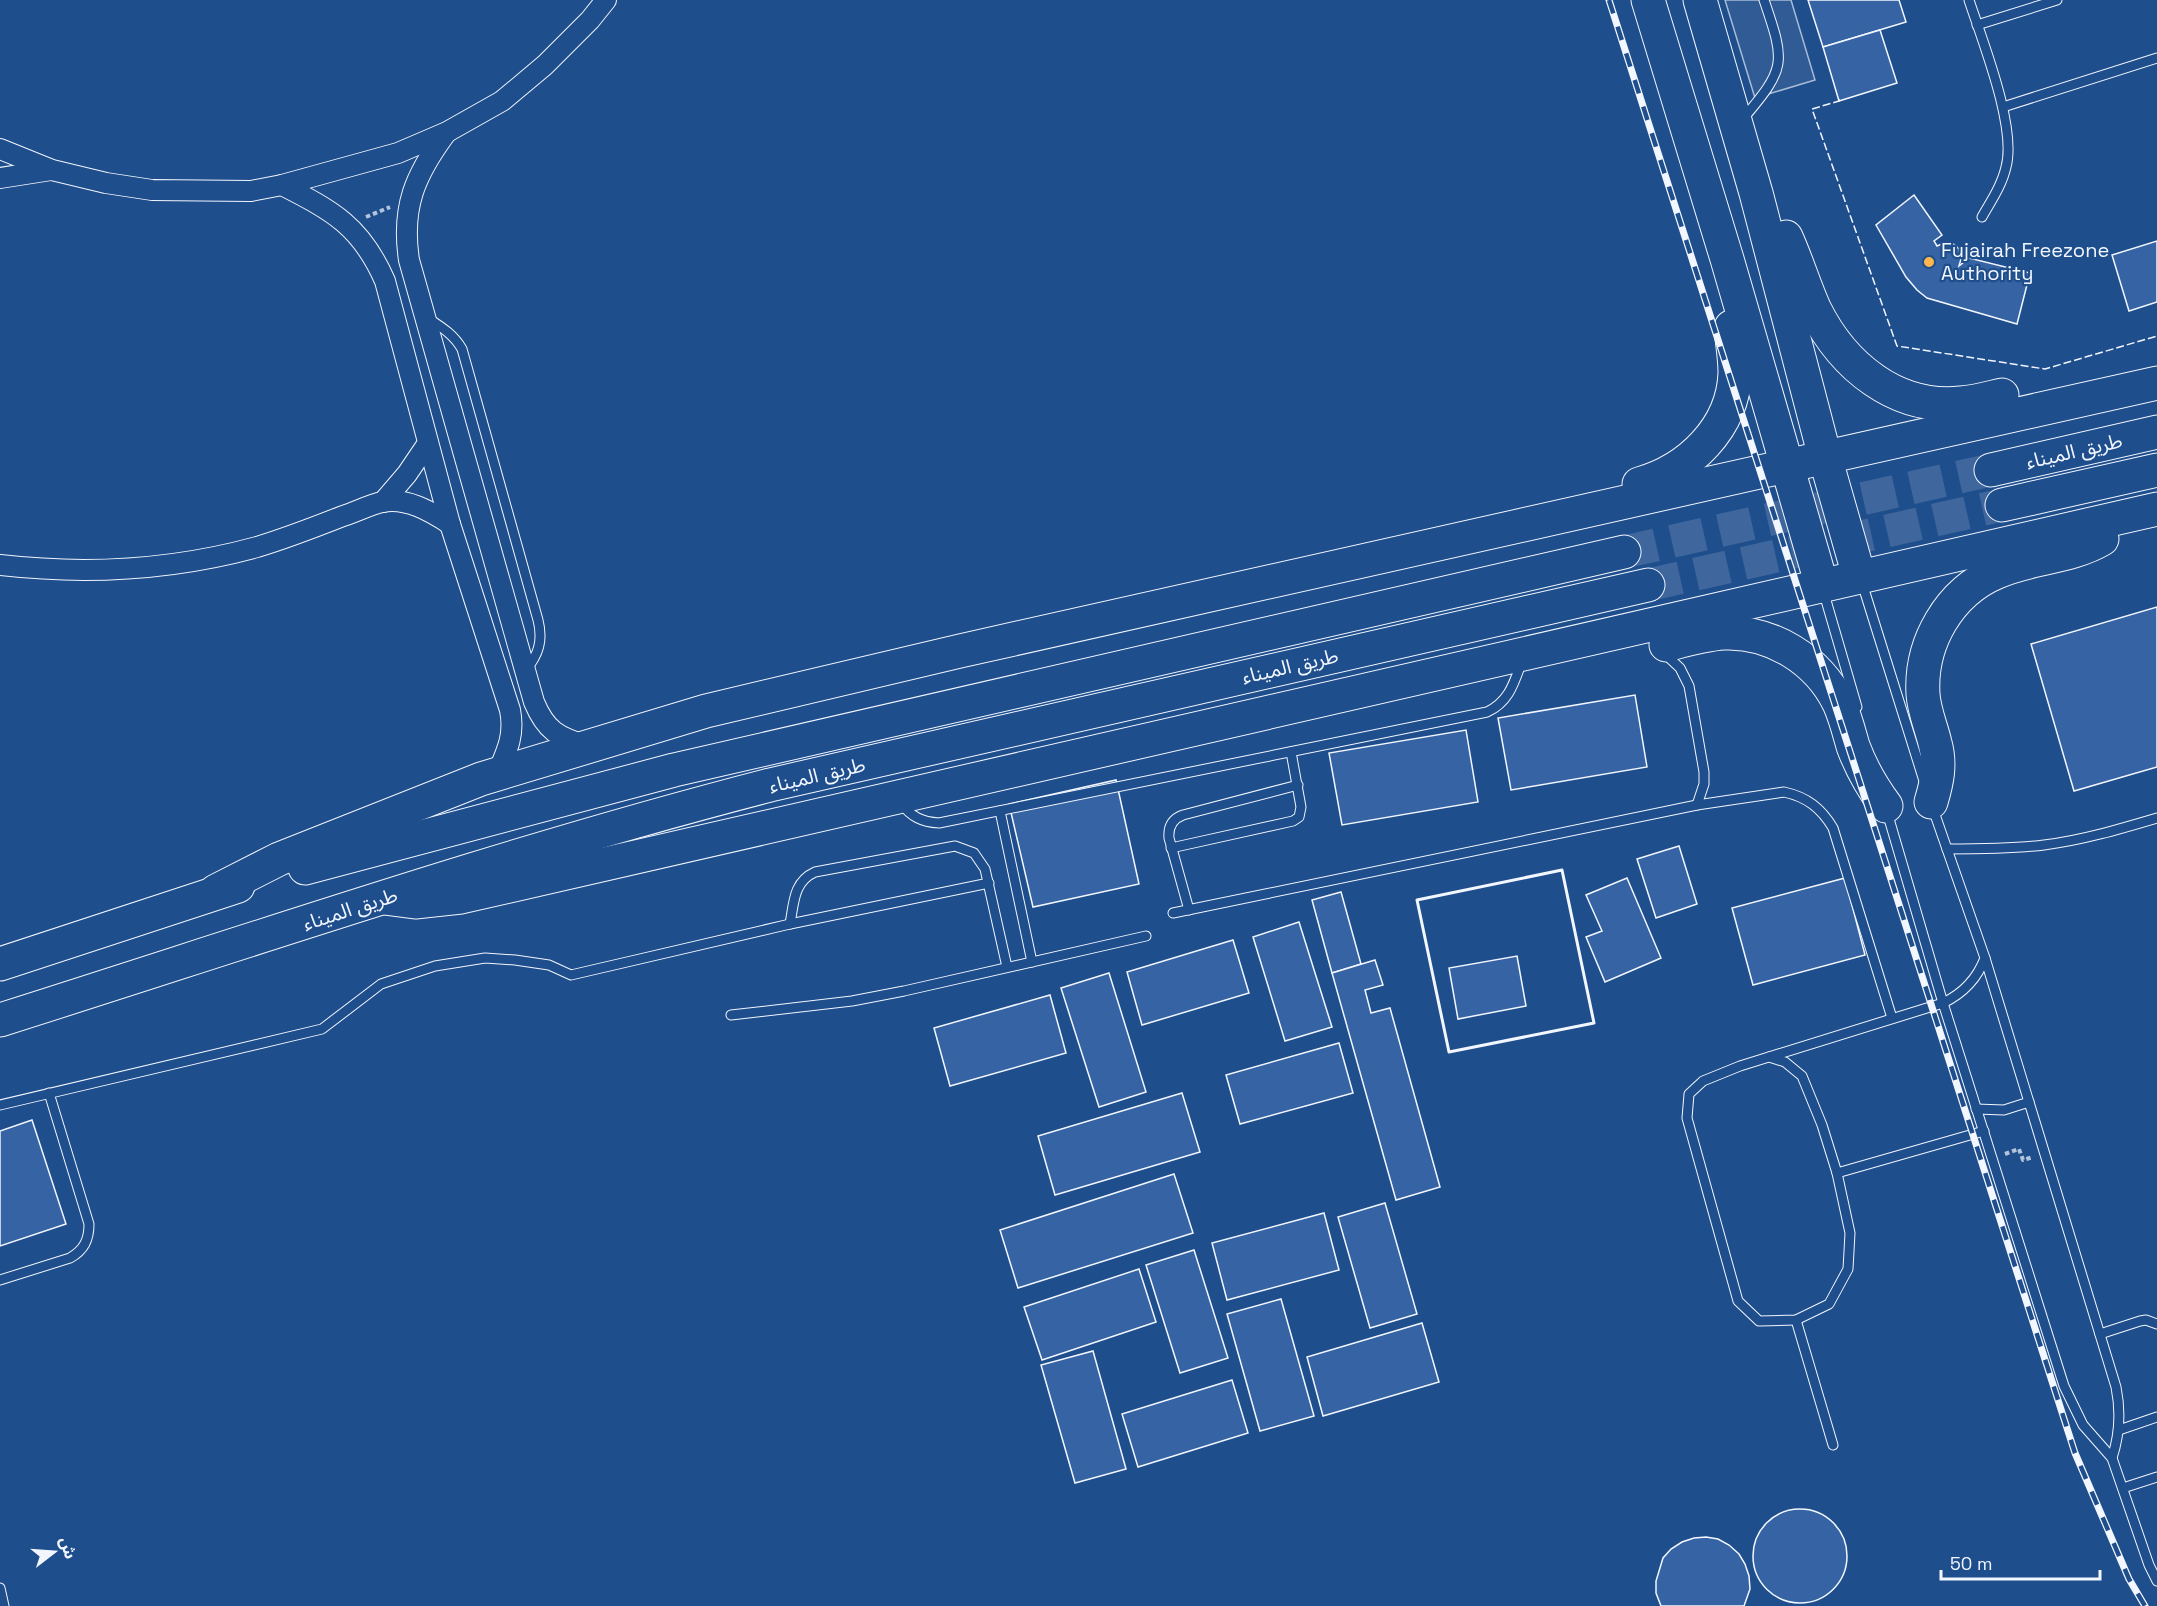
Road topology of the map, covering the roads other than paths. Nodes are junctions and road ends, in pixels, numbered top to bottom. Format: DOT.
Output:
graph roads {
  1 [pos="606,0"];
  2 [pos="1648,0"];
  3 [pos="1700,0"];
  4 [pos="1764,0"];
  5 [pos="1969,0"];
  6 [pos="2057,0"];
  7 [pos="1977,24"];
  8 [pos="2157,58"];
  9 [pos="2003,107"];
  10 [pos="1737,126"];
  11 [pos="447,132"];
  12 [pos="0,148"];
  13 [pos="52,170"];
  14 [pos="0,178"];
  15 [pos="282,185"];
  16 [pos="1756,193"];
  17 [pos="1982,217"];
  18 [pos="1727,260"];
  19 [pos="425,317"];
  20 [pos="2157,383"];
  21 [pos="2116,392"];
  22 [pos="2157,432"];
  23 [pos="428,443"];
  24 [pos="1825,457"];
  25 [pos="1787,466"];
  26 [pos="1991,470"];
  27 [pos="2157,470"];
  28 [pos="383,502"];
  29 [pos="2002,505"];
  30 [pos="2146,512"];
  31 [pos="1538,522"];
  32 [pos="450,524"];
  33 [pos="1624,552"];
  34 [pos="0,565"];
  35 [pos="1859,576"];
  36 [pos="1648,585"];
  37 [pos="1822,586"];
  38 [pos="1573,642"];
  39 [pos="1654,648"];
  40 [pos="1525,653"];
  41 [pos="525,671"];
  42 [pos="1860,718"];
  43 [pos="587,746"];
  44 [pos="1291,752"];
  45 [pos="1876,773"];
  46 [pos="497,774"];
  47 [pos="1298,786"];
  48 [pos="896,797"];
  49 [pos="1931,802"];
  50 [pos="1697,805"];
  51 [pos="1886,806"];
  52 [pos="1000,811"];
  53 [pos="2157,818"];
  54 [pos="1171,848"];
  55 [pos="1947,849"];
  56 [pos="989,883"];
  57 [pos="216,891"];
  58 [pos="384,898"];
  59 [pos="1189,910"];
  60 [pos="1173,913"];
  61 [pos="790,924"];
  62 [pos="1146,936"];
  63 [pos="1985,958"];
  64 [pos="1032,962"];
  65 [pos="0,964"];
  66 [pos="1007,967"];
  67 [pos="1943,1003"];
  68 [pos="731,1015"];
  69 [pos="1893,1018"];
  70 [pos="0,1020"];
  71 [pos="1769,1057"];
  72 [pos="49,1093"];
  73 [pos="2029,1102"];
  74 [pos="0,1105"];
  75 [pos="1976,1109"];
  76 [pos="1984,1131"];
  77 [pos="1836,1173"];
  78 [pos="0,1280"];
  79 [pos="1796,1320"];
  80 [pos="2157,1324"];
  81 [pos="2100,1334"];
  82 [pos="2157,1418"];
  83 [pos="2119,1430"];
  84 [pos="1833,1445"];
  85 [pos="2112,1458"];
  86 [pos="2157,1477"];
  87 [pos="2123,1488"];
  88 [pos="2153,1564"];
  89 [pos="2157,1581"];
  90 [pos="0,1588"];
  91 [pos="4,1606"];
  1 -- 11 [label="street"];
  2 -- 18 [label="highway"];
  3 -- 10 [label="highway"];
  4 -- 10 [label="lane"];
  5 -- 7 [label="lane"];
  6 -- 7 [label="lane"];
  7 -- 9 [label="lane"];
  8 -- 9 [label="lane"];
  9 -- 17 [label="lane"];
  10 -- 16 [label="highway"];
  11 -- 15 [label="street"];
  11 -- 19 [label="street"];
  12 -- 13 [label="street"];
  13 -- 14 [label="street"];
  13 -- 15 [label="street"];
  15 -- 23 [label="street"];
  16 -- 21 [label="highway"];
  16 -- 24 [label="highway"];
  18 -- 25 [label="highway"];
  18 -- 31 [label="highway"];
  19 -- 41 [label="street"];
  19 -- 41 [label="lane"];
  20 -- 21 [label="highway"];
  21 -- 24 [label="highway"];
  22 -- 26 [label="highway, طريق الميناء"];
  23 -- 28 [label="street"];
  23 -- 32 [label="street"];
  24 -- 25 [label="highway"];
  24 -- 35 [label="highway"];
  25 -- 31 [label="highway"];
  25 -- 37 [label="highway"];
  27 -- 29 [label="highway, طريق الميناء"];
  28 -- 32 [label="street"];
  28 -- 34 [label="street"];
  30 -- 35 [label="highway"];
  30 -- 49 [label="highway"];
  31 -- 43 [label="highway"];
  32 -- 46 [label="street"];
  33 -- 57 [label="highway, طريق الميناء"];
  35 -- 37 [label="highway"];
  35 -- 49 [label="lane"];
  36 -- 58 [label="highway, طريق الميناء"];
  37 -- 38 [label="highway"];
  37 -- 42 [label="lane"];
  38 -- 39 [label="highway"];
  38 -- 40 [label="highway"];
  39 -- 50 [label="lane"];
  39 -- 51 [label="highway"];
  40 -- 44 [label="lane"];
  40 -- 48 [label="highway"];
  41 -- 43 [label="street"];
  43 -- 46 [label="highway"];
  44 -- 47 [label="lane"];
  44 -- 52 [label="lane"];
  45 -- 51 [label="lane"];
  46 -- 57 [label="highway"];
  47 -- 54 [label="lane"];
  47 -- 54 [label="lane"];
  48 -- 52 [label="lane"];
  48 -- 58 [label="highway"];
  49 -- 55 [label="lane"];
  50 -- 59 [label="lane"];
  50 -- 69 [label="lane"];
  51 -- 67 [label="lane"];
  52 -- 64 [label="lane"];
  53 -- 55 [label="lane"];
  54 -- 59 [label="lane"];
  55 -- 63 [label="lane"];
  56 -- 61 [label="lane"];
  56 -- 61 [label="lane"];
  56 -- 66 [label="lane"];
  57 -- 65 [label="highway, طريق الميناء"];
  58 -- 70 [label="highway, طريق الميناء"];
  59 -- 60 [label="lane"];
  61 -- 72 [label="lane"];
  62 -- 64 [label="lane"];
  63 -- 67 [label="lane"];
  63 -- 73 [label="lane"];
  64 -- 66 [label="lane"];
  66 -- 68 [label="lane"];
  67 -- 69 [label="lane"];
  67 -- 75 [label="lane"];
  69 -- 71 [label="lane"];
  71 -- 77 [label="lane"];
  71 -- 79 [label="lane"];
  72 -- 74 [label="lane"];
  72 -- 78 [label="lane"];
  73 -- 75 [label="lane"];
  73 -- 81 [label="lane"];
  75 -- 76 [label="lane"];
  76 -- 77 [label="lane"];
  76 -- 85 [label="lane"];
  77 -- 79 [label="lane"];
  79 -- 84 [label="lane"];
  80 -- 81 [label="lane"];
  81 -- 83 [label="lane"];
  82 -- 83 [label="lane"];
  83 -- 85 [label="lane"];
  85 -- 87 [label="lane"];
  86 -- 87 [label="lane"];
  87 -- 88 [label="lane"];
  88 -- 89 [label="lane"];
  90 -- 91 [label="lane"];
}
